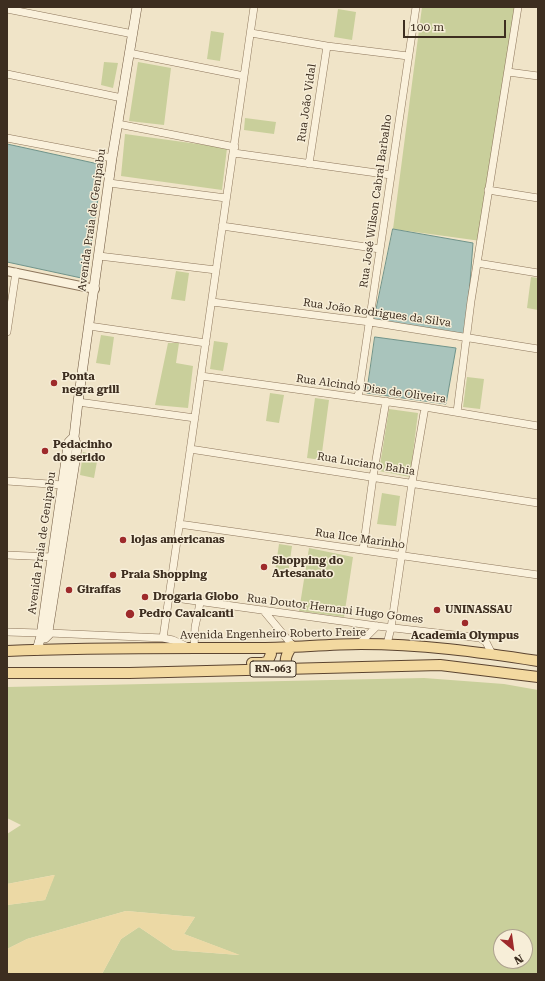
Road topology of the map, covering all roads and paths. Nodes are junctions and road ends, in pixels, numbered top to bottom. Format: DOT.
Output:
graph roads {
  1 [pos="137,7"];
  2 [pos="254,7"];
  3 [pos="416,7"];
  4 [pos="518,7"];
  5 [pos="7,9"];
  6 [pos="251,33"];
  7 [pos="133,34"];
  8 [pos="326,46"];
  9 [pos="129,53"];
  10 [pos="408,56"];
  11 [pos="508,72"];
  12 [pos="7,74"];
  13 [pos="244,76"];
  14 [pos="538,76"];
  15 [pos="122,98"];
  16 [pos="118,124"];
  17 [pos="7,138"];
  18 [pos="234,150"];
  19 [pos="112,158"];
  20 [pos="309,164"];
  21 [pos="391,175"];
  22 [pos="109,183"];
  23 [pos="488,190"];
  24 [pos="226,198"];
  25 [pos="538,198"];
  26 [pos="222,226"];
  27 [pos="380,249"];
  28 [pos="99,256"];
  29 [pos="477,263"];
  30 [pos="216,270"];
  31 [pos="7,271"];
  32 [pos="16,272"];
  33 [pos="538,273"];
  34 [pos="95,290"];
  35 [pos="212,302"];
  36 [pos="370,322"];
  37 [pos="89,326"];
  38 [pos="7,332"];
  39 [pos="467,337"];
  40 [pos="206,343"];
  41 [pos="538,348"];
  42 [pos="201,376"];
  43 [pos="358,398"];
  44 [pos="386,401"];
  45 [pos="78,402"];
  46 [pos="425,407"];
  47 [pos="457,412"];
  48 [pos="195,418"];
  49 [pos="538,426"];
  50 [pos="74,436"];
  51 [pos="190,449"];
  52 [pos="373,477"];
  53 [pos="7,481"];
  54 [pos="412,483"];
  55 [pos="63,485"];
  56 [pos="538,503"];
  57 [pos="179,524"];
  58 [pos="363,550"];
  59 [pos="7,555"];
  60 [pos="402,556"];
  61 [pos="52,557"];
  62 [pos="538,575"];
  63 [pos="168,597"];
  64 [pos="200,603"];
  65 [pos="263,610"];
  66 [pos="377,626"];
  67 [pos="391,628"];
  68 [pos="7,632"];
  69 [pos="44,633"];
  70 [pos="163,638"];
  71 [pos="359,644"];
  72 [pos="387,644"];
  73 [pos="292,646"];
  74 [pos="192,648"];
  75 [pos="269,648"];
  76 [pos="37,650"];
  77 [pos="7,651"];
  78 [pos="492,654"];
  79 [pos="538,661"];
  80 [pos="287,670"];
  81 [pos="220,671"];
  82 [pos="7,673"];
  83 [pos="538,677"];
  1 -- 7 [label="main road, Avenida Praia de Genipabu"];
  2 -- 6 [label="street"];
  3 -- 10 [label="street, Rua José Wilson Cabral Barbalho"];
  4 -- 11 [label="street"];
  5 -- 7 [label="street"];
  6 -- 8 [label="street"];
  6 -- 13 [label="street"];
  7 -- 9 [label="main road, Avenida Praia de Genipabu"];
  8 -- 10 [label="street"];
  8 -- 20 [label="street, Rua João Vidal"];
  9 -- 13 [label="street"];
  9 -- 15 [label="main road, Avenida Praia de Genipabu"];
  10 -- 21 [label="street, Rua José Wilson Cabral Barbalho"];
  11 -- 14 [label="street"];
  11 -- 23 [label="street"];
  12 -- 15 [label="street"];
  13 -- 18 [label="street"];
  15 -- 16 [label="main road, Avenida Praia de Genipabu"];
  16 -- 18 [label="street"];
  16 -- 19 [label="main road, Avenida Praia de Genipabu"];
  17 -- 19 [label="street"];
  18 -- 20 [label="street"];
  18 -- 24 [label="street"];
  19 -- 22 [label="main road, Avenida Praia de Genipabu"];
  20 -- 21 [label="street"];
  21 -- 27 [label="street, Rua José Wilson Cabral Barbalho"];
  22 -- 24 [label="street"];
  22 -- 28 [label="main road, Avenida Praia de Genipabu"];
  23 -- 25 [label="street"];
  23 -- 29 [label="street"];
  24 -- 26 [label="street"];
  26 -- 27 [label="street"];
  26 -- 30 [label="street"];
  27 -- 36 [label="street, Rua José Wilson Cabral Barbalho"];
  28 -- 30 [label="street"];
  28 -- 34 [label="main road, Avenida Praia de Genipabu"];
  29 -- 33 [label="street"];
  29 -- 39 [label="street"];
  30 -- 35 [label="street"];
  31 -- 32 [label="street"];
  32 -- 34 [label="street"];
  32 -- 38 [label="street"];
  34 -- 37 [label="main road, Avenida Praia de Genipabu"];
  35 -- 36 [label="street, Rua João Rodrigues da Silva"];
  35 -- 40 [label="street"];
  36 -- 39 [label="street, Rua João Rodrigues da Silva"];
  36 -- 43 [label="street, Rua José Wilson Cabral Barbalho"];
  37 -- 40 [label="street"];
  37 -- 45 [label="main road, Avenida Praia de Genipabu"];
  39 -- 41 [label="street, Rua João Rodrigues da Silva"];
  39 -- 47 [label="street"];
  40 -- 42 [label="street"];
  42 -- 43 [label="street, Rua Alcindo Dias de Oliveira"];
  42 -- 48 [label="street"];
  43 -- 44 [label="street, Rua Alcindo Dias de Oliveira"];
  44 -- 46 [label="street, Rua Alcindo Dias de Oliveira"];
  44 -- 52 [label="street"];
  45 -- 48 [label="street"];
  45 -- 50 [label="main road, Avenida Praia de Genipabu"];
  46 -- 47 [label="street, Rua Alcindo Dias de Oliveira"];
  46 -- 54 [label="street"];
  47 -- 49 [label="street, Rua Alcindo Dias de Oliveira"];
  48 -- 51 [label="street"];
  50 -- 55 [label="main road, Avenida Praia de Genipabu"];
  50 -- 69 [label="main road, Avenida Praia de Genipabu"];
  51 -- 52 [label="street, Rua Luciano Bahia"];
  51 -- 57 [label="street"];
  52 -- 54 [label="street, Rua Luciano Bahia"];
  52 -- 58 [label="street"];
  53 -- 55 [label="street"];
  54 -- 56 [label="street, Rua Luciano Bahia"];
  54 -- 60 [label="street"];
  55 -- 61 [label="main road, Avenida Praia de Genipabu"];
  57 -- 58 [label="street, Rua Ilce Marinho"];
  57 -- 63 [label="street"];
  58 -- 60 [label="street, Rua Ilce Marinho"];
  59 -- 61 [label="street"];
  60 -- 62 [label="street, Rua Ilce Marinho"];
  60 -- 67 [label="street"];
  61 -- 69 [label="main road, Avenida Praia de Genipabu"];
  63 -- 64 [label="street, Rua Doutor Hernani Hugo Gomes"];
  63 -- 70 [label="street"];
  64 -- 65 [label="street, Rua Doutor Hernani Hugo Gomes"];
  64 -- 74 [label="street"];
  65 -- 66 [label="street, Rua Doutor Hernani Hugo Gomes"];
  65 -- 73 [label="street"];
  66 -- 67 [label="street, Rua Doutor Hernani Hugo Gomes"];
  66 -- 71 [label="street"];
  67 -- 72 [label="street"];
  67 -- 78 [label="street, Rua Doutor Hernani Hugo Gomes"];
  68 -- 69 [label="street"];
  69 -- 70 [label="street"];
  69 -- 76 [label="main road, Avenida Praia de Genipabu"];
  70 -- 74 [label="street"];
  71 -- 72 [label="main road, Avenida Engenheiro Roberto Freire / RN-063"];
  71 -- 73 [label="main road, Avenida Engenheiro Roberto Freire / RN-063"];
  72 -- 78 [label="main road, Avenida Engenheiro Roberto Freire / RN-063"];
  73 -- 75 [label="main road, Avenida Engenheiro Roberto Freire / RN-063"];
  73 -- 80 [label="main road"];
  74 -- 75 [label="main road, Avenida Engenheiro Roberto Freire / RN-063"];
  74 -- 76 [label="main road, Avenida Engenheiro Roberto Freire / RN-063"];
  75 -- 81 [label="main road"];
  76 -- 77 [label="main road, Avenida Engenheiro Roberto Freire / RN-063"];
  78 -- 79 [label="main road, Avenida Engenheiro Roberto Freire / RN-063"];
  80 -- 81 [label="main road, RN-063"];
  80 -- 83 [label="main road, RN-063"];
  81 -- 82 [label="main road, RN-063"];
}
